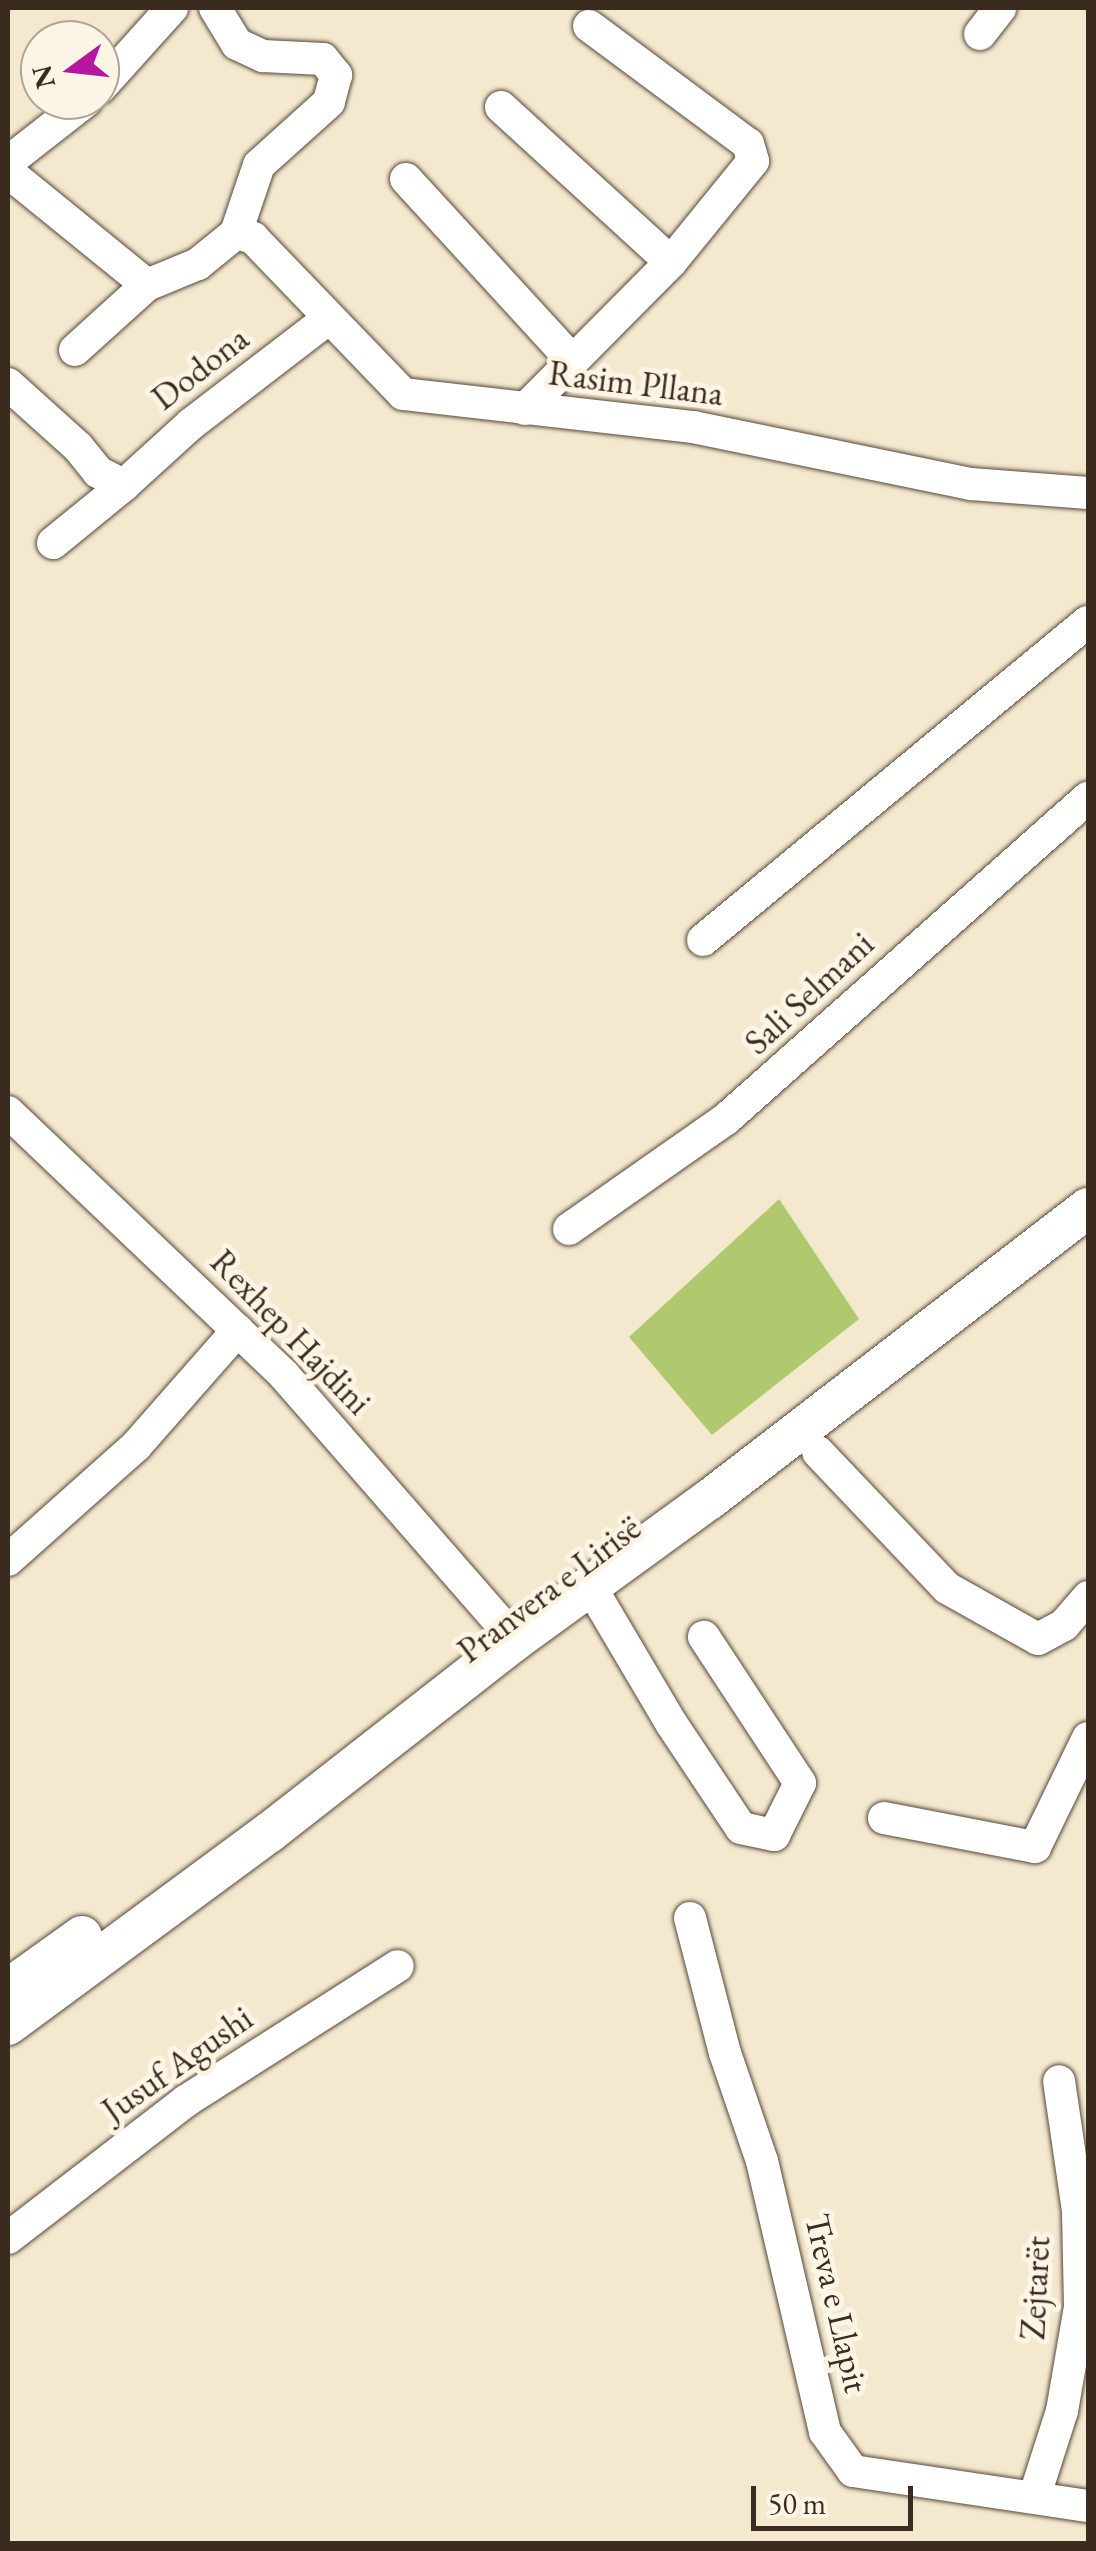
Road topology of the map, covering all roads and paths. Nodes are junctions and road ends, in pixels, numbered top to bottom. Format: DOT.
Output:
graph roads {
  1 [pos="172,8"];
  2 [pos="215,8"];
  3 [pos="1000,8"];
  4 [pos="589,26"];
  5 [pos="980,34"];
  6 [pos="120,66"];
  7 [pos="501,108"];
  8 [pos="62,120"];
  9 [pos="8,162"];
  10 [pos="8,172"];
  11 [pos="406,179"];
  12 [pos="236,233"];
  13 [pos="670,262"];
  14 [pos="146,285"];
  15 [pos="329,318"];
  16 [pos="74,350"];
  17 [pos="573,362"];
  18 [pos="8,384"];
  19 [pos="525,409"];
  20 [pos="124,485"];
  21 [pos="1088,493"];
  22 [pos="53,543"];
  23 [pos="1088,622"];
  24 [pos="1088,798"];
  25 [pos="704,940"];
  26 [pos="8,1112"];
  27 [pos="1088,1188"];
  28 [pos="1088,1208"];
  29 [pos="569,1228"];
  30 [pos="238,1330"];
  31 [pos="818,1452"];
  32 [pos="8,1560"];
  33 [pos="590,1586"];
  34 [pos="1088,1597"];
  35 [pos="501,1624"];
  36 [pos="704,1637"];
  37 [pos="1088,1738"];
  38 [pos="884,1818"];
  39 [pos="690,1918"];
  40 [pos="398,1966"];
  41 [pos="8,1988"];
  42 [pos="8,2025"];
  43 [pos="1059,2081"];
  44 [pos="8,2238"];
  45 [pos="1036,2496"];
  46 [pos="1088,2506"];
  1 -- 6 [label="street"];
  2 -- 12 [label="street"];
  3 -- 5 [label="street"];
  4 -- 13 [label="street"];
  7 -- 13 [label="street"];
  8 -- 9 [label="street"];
  10 -- 14 [label="street"];
  11 -- 17 [label="street"];
  12 -- 14 [label="street"];
  12 -- 15 [label="street, Rasim Pllana"];
  13 -- 17 [label="street"];
  14 -- 16 [label="street"];
  15 -- 19 [label="street, Rasim Pllana"];
  15 -- 20 [label="street, Dodona"];
  17 -- 19 [label="street"];
  18 -- 20 [label="street"];
  19 -- 21 [label="street, Rasim Pllana"];
  20 -- 22 [label="street, Dodona"];
  23 -- 25 [label="street"];
  24 -- 29 [label="street, Sali Selmani"];
  26 -- 30 [label="street, Rexhep Hajdini"];
  27 -- 35 [label="main road, Pranvera e Lirisë"];
  28 -- 33 [label="main road, Pranvera e Lirisë"];
  30 -- 32 [label="street"];
  30 -- 35 [label="street, Rexhep Hajdini"];
  31 -- 34 [label="street"];
  33 -- 36 [label="street, Pranvera e Lirisë"];
  33 -- 42 [label="main road, Pranvera e Lirisë"];
  35 -- 41 [label="main road, Pranvera e Lirisë"];
  37 -- 38 [label="street"];
  39 -- 45 [label="street, Treva e Llapit"];
  40 -- 44 [label="street, Jusuf Agushi"];
  43 -- 45 [label="street, Zejtarët"];
  45 -- 46 [label="street, Treva e Llapit"];
}
